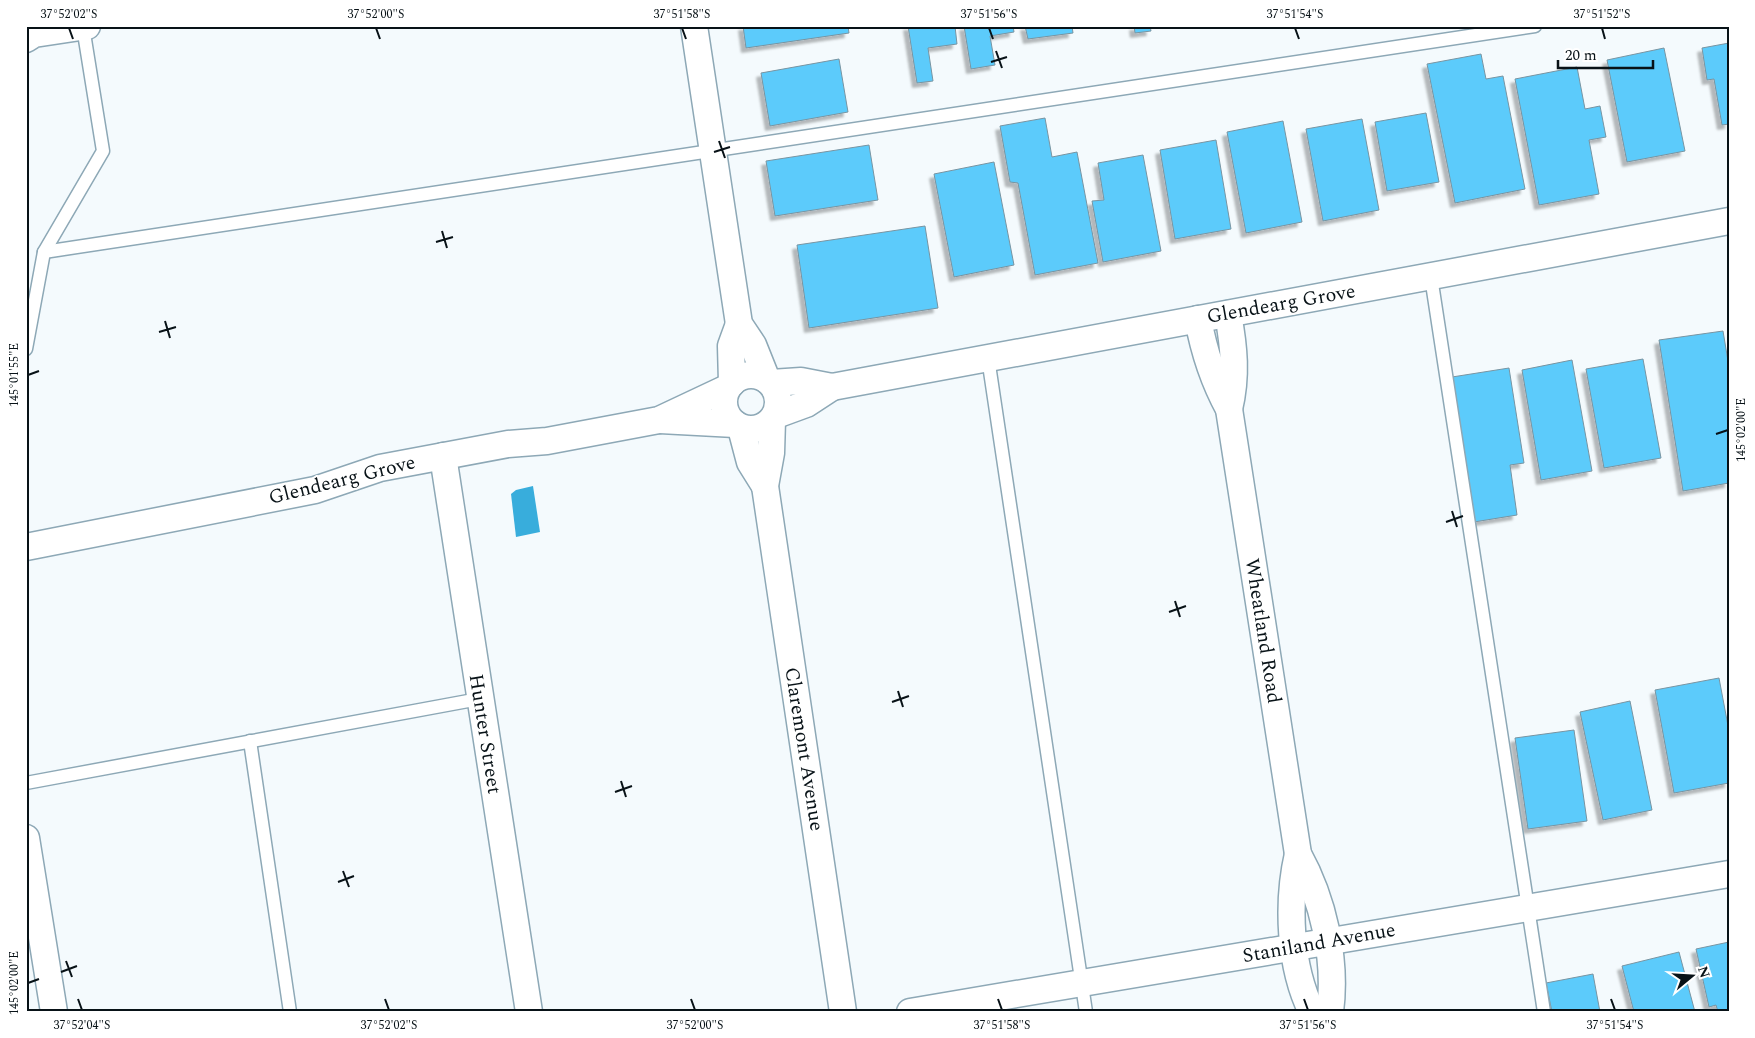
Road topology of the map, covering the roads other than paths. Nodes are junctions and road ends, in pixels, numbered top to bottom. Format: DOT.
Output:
graph roads {
  1 [pos="87,26"];
  2 [pos="694,26"];
  3 [pos="1535,26"];
  4 [pos="83,27"];
  5 [pos="29,35"];
  6 [pos="713,150"];
  7 [pos="1729,221"];
  8 [pos="44,252"];
  9 [pos="1431,277"];
  10 [pos="1228,314"];
  11 [pos="1198,319"];
  12 [pos="739,324"];
  13 [pos="26,349"];
  14 [pos="988,358"];
  15 [pos="769,381"];
  16 [pos="729,386"];
  17 [pos="832,387"];
  18 [pos="1229,409"];
  19 [pos="774,418"];
  20 [pos="659,420"];
  21 [pos="738,426"];
  22 [pos="442,456"];
  23 [pos="765,486"];
  24 [pos="26,547"];
  25 [pos="479,699"];
  26 [pos="250,740"];
  27 [pos="26,783"];
  28 [pos="26,838"];
  29 [pos="1298,854"];
  30 [pos="1729,874"];
  31 [pos="1527,908"];
  32 [pos="1327,941"];
  33 [pos="1295,947"];
  34 [pos="1082,983"];
  35 [pos="54,1012"];
  36 [pos="290,1012"];
  37 [pos="529,1012"];
  38 [pos="843,1012"];
  39 [pos="910,1012"];
  40 [pos="1086,1012"];
  41 [pos="1312,1012"];
  42 [pos="1330,1012"];
  43 [pos="1544,1012"];
  1 -- 4 [label="street"];
  2 -- 6 [label="street"];
  3 -- 6 [label="lane"];
  4 -- 5 [label="street"];
  4 -- 8 [label="lane"];
  6 -- 8 [label="lane"];
  6 -- 12 [label="street"];
  7 -- 9 [label="street, Glendearg Grove"];
  8 -- 13 [label="lane"];
  9 -- 10 [label="street, Glendearg Grove"];
  9 -- 31 [label="lane"];
  10 -- 11 [label="street, Glendearg Grove"];
  10 -- 18 [label="street, Wheatland Road"];
  11 -- 14 [label="street, Glendearg Grove"];
  11 -- 18 [label="street, Wheatland Road"];
  12 -- 15 [label="street"];
  12 -- 16 [label="street"];
  14 -- 17 [label="street, Glendearg Grove"];
  14 -- 34 [label="lane"];
  15 -- 16 [label="street"];
  15 -- 17 [label="street, Glendearg Grove"];
  15 -- 19 [label="street"];
  16 -- 20 [label="street, Glendearg Grove"];
  16 -- 21 [label="street"];
  17 -- 19 [label="street, Glendearg Grove"];
  18 -- 29 [label="street, Wheatland Road"];
  19 -- 21 [label="street"];
  19 -- 23 [label="street, Claremont Avenue"];
  20 -- 21 [label="street, Glendearg Grove"];
  20 -- 22 [label="street, Glendearg Grove"];
  21 -- 23 [label="street, Claremont Avenue"];
  22 -- 24 [label="street, Glendearg Grove"];
  22 -- 25 [label="street, Hunter Street"];
  23 -- 38 [label="street, Claremont Avenue"];
  25 -- 26 [label="lane"];
  25 -- 37 [label="street, Hunter Street"];
  26 -- 27 [label="lane"];
  26 -- 36 [label="lane"];
  28 -- 35 [label="street"];
  29 -- 32 [label="street, Wheatland Road"];
  29 -- 33 [label="street, Wheatland Road"];
  30 -- 31 [label="street, Staniland Avenue"];
  31 -- 32 [label="street, Staniland Avenue"];
  31 -- 43 [label="lane"];
  32 -- 33 [label="street, Staniland Avenue"];
  32 -- 42 [label="street, Wheatland Road"];
  33 -- 34 [label="street, Staniland Avenue"];
  33 -- 41 [label="street, Wheatland Road"];
  34 -- 39 [label="street, Staniland Avenue"];
  34 -- 40 [label="lane"];
}
